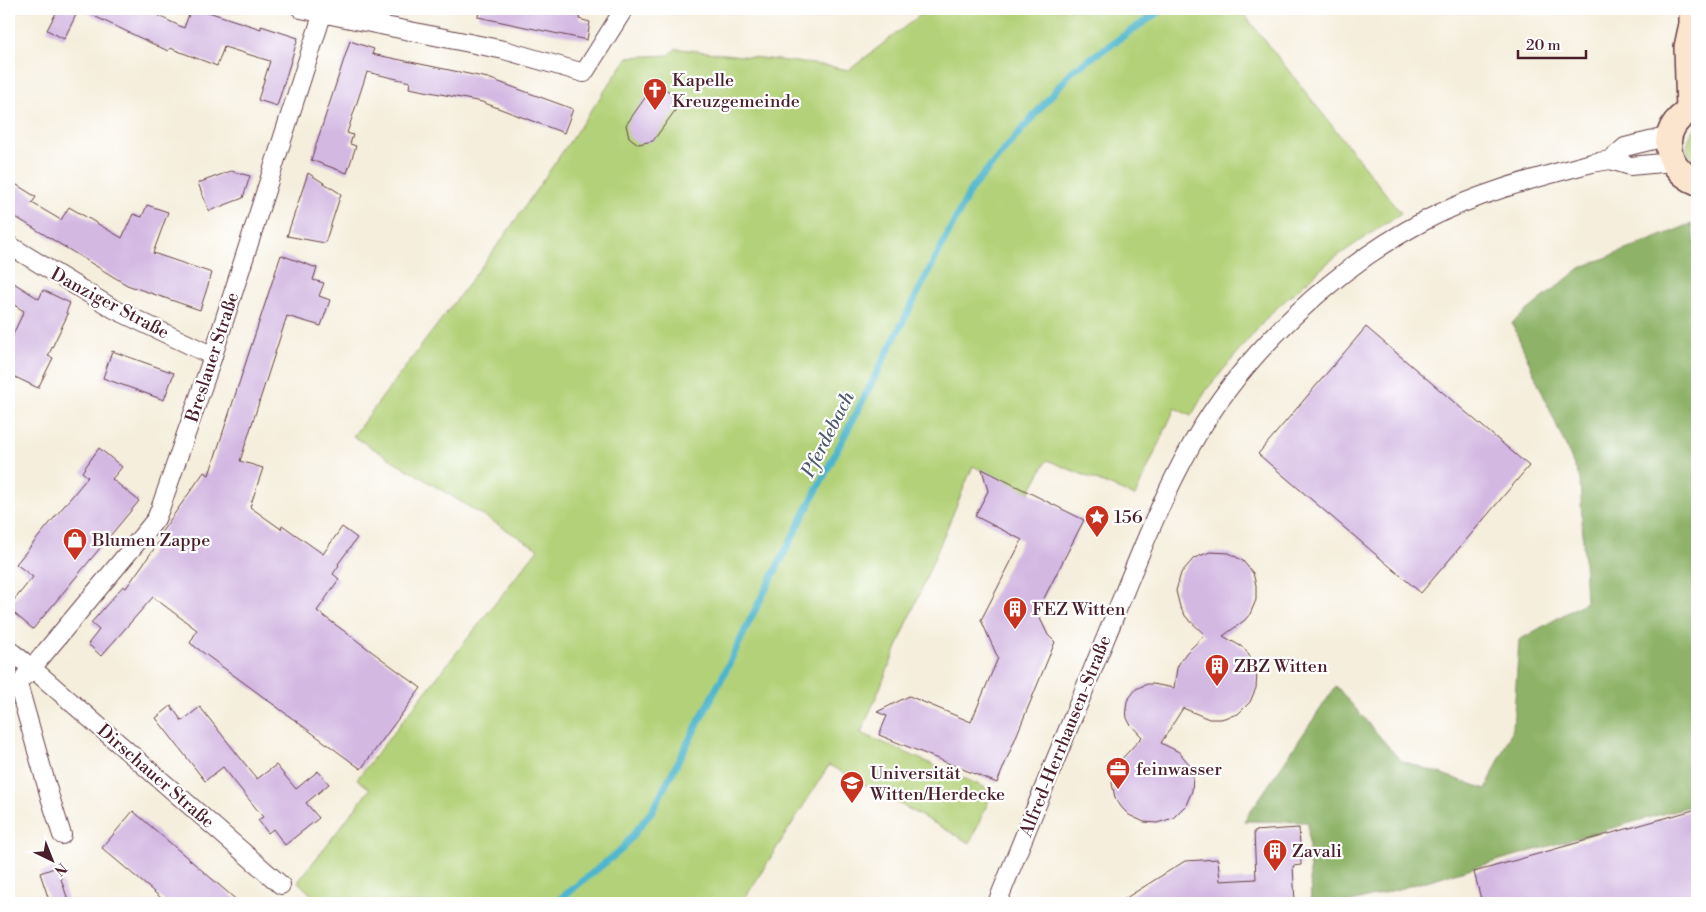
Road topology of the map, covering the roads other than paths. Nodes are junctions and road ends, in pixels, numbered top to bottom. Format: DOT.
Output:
graph roads {
  1 [pos="301,9"];
  2 [pos="624,9"];
  3 [pos="323,12"];
  4 [pos="1694,23"];
  5 [pos="1693,109"];
  6 [pos="1670,136"];
  7 [pos="1610,160"];
  8 [pos="1673,162"];
  9 [pos="1697,182"];
  10 [pos="9,246"];
  11 [pos="213,356"];
  12 [pos="9,650"];
  13 [pos="32,668"];
  14 [pos="14,686"];
  15 [pos="62,835"];
  16 [pos="281,885"];
  17 [pos="997,903"];
  1 -- 3 [label="street"];
  2 -- 3 [label="street"];
  3 -- 11 [label="street, Breslauer Straße"];
  4 -- 5 [label="main road"];
  5 -- 6 [label="main road"];
  6 -- 7 [label="street, Alfred-Herrhausen-Straße"];
  6 -- 8 [label="main road"];
  7 -- 8 [label="street, Alfred-Herrhausen-Straße"];
  7 -- 17 [label="street, Alfred-Herrhausen-Straße"];
  8 -- 9 [label="main road"];
  10 -- 11 [label="street, Danziger Straße"];
  11 -- 13 [label="street, Breslauer Straße"];
  12 -- 13 [label="street, Dirschauer Straße"];
  13 -- 14 [label="street"];
  13 -- 16 [label="street, Dirschauer Straße"];
  14 -- 15 [label="street"];
}
